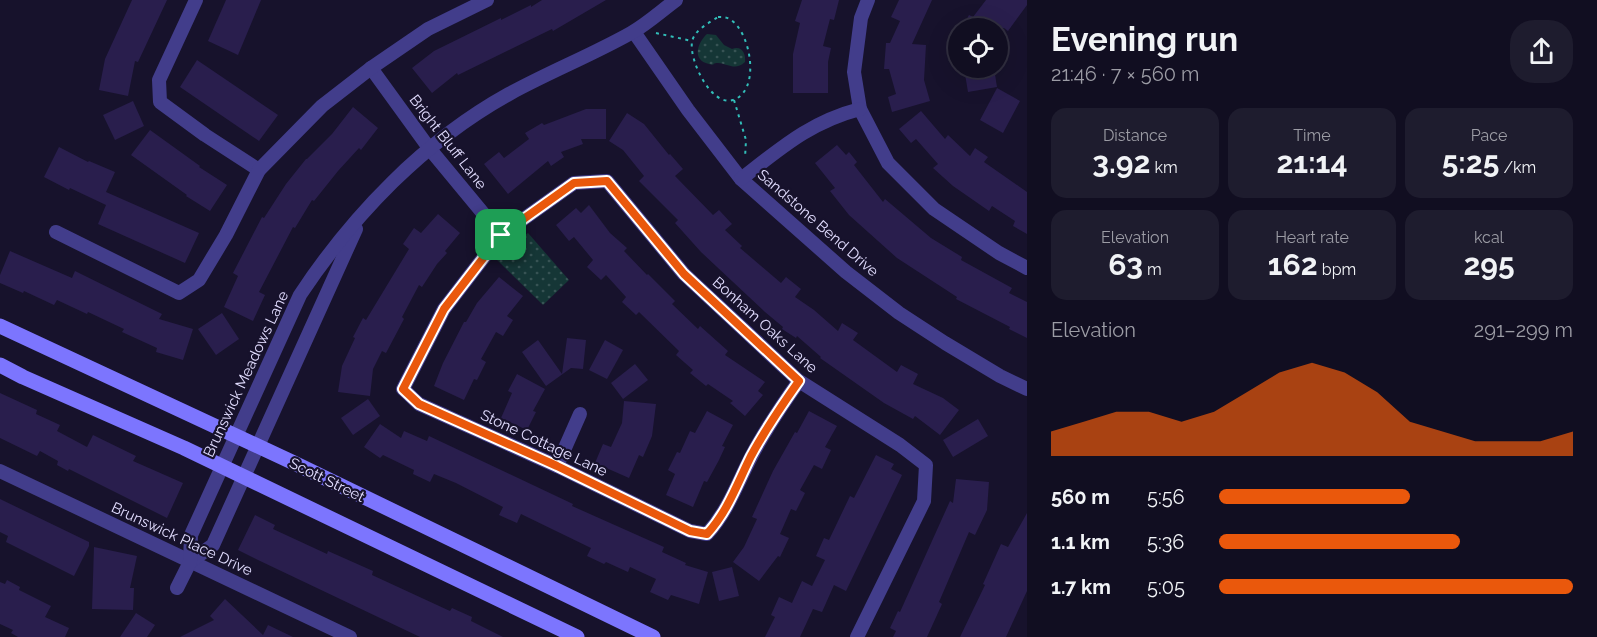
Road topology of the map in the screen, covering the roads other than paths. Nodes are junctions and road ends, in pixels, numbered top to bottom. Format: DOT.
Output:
graph roads {
  1 [pos="196,0"];
  2 [pos="487,0"];
  3 [pos="676,0"];
  4 [pos="867,0"];
  5 [pos="634,32"];
  6 [pos="371,68"];
  7 [pos="860,109"];
  8 [pos="429,148"];
  9 [pos="259,170"];
  10 [pos="741,179"];
  11 [pos="363,214"];
  12 [pos="56,232"];
  13 [pos="501,235"];
  14 [pos="1027,268"];
  15 [pos="0,326"];
  16 [pos="0,364"];
  17 [pos="799,381"];
  18 [pos="1027,389"];
  19 [pos="580,414"];
  20 [pos="236,436"];
  21 [pos="258,446"];
  22 [pos="222,466"];
  23 [pos="557,466"];
  24 [pos="0,471"];
  25 [pos="244,477"];
  26 [pos="190,562"];
  27 [pos="177,588"];
  28 [pos="350,637"];
  29 [pos="578,637"];
  30 [pos="652,637"];
  31 [pos="857,637"];
  1 -- 9 [label="street"];
  2 -- 6 [label="street"];
  3 -- 5 [label="street, Brunswick Meadows Lane"];
  4 -- 7 [label="street"];
  5 -- 8 [label="street, Brunswick Meadows Lane"];
  5 -- 10 [label="street, Sandstone Bend Drive"];
  6 -- 8 [label="street, Bright Bluff Lane"];
  6 -- 9 [label="street"];
  7 -- 10 [label="street"];
  7 -- 14 [label="street"];
  8 -- 11 [label="street, Brunswick Meadows Lane"];
  8 -- 13 [label="street, Bright Bluff Lane"];
  9 -- 12 [label="street"];
  10 -- 18 [label="street, Sandstone Bend Drive"];
  11 -- 20 [label="street, Brunswick Meadows Lane"];
  11 -- 21 [label="street, Brunswick Meadows Lane"];
  13 -- 17 [label="street, Bonham Oaks Lane"];
  13 -- 23 [label="street, Stone Cottage Lane"];
  15 -- 20 [label="main road, Scott Street"];
  16 -- 22 [label="main road"];
  17 -- 23 [label="street, Stone Cottage Lane"];
  17 -- 31 [label="street, Bonham Oaks Lane"];
  19 -- 23 [label="street"];
  20 -- 21 [label="main road, Scott Street"];
  20 -- 22 [label="street, Brunswick Meadows Lane"];
  21 -- 25 [label="street, Brunswick Meadows Lane"];
  21 -- 30 [label="main road, Scott Street"];
  22 -- 25 [label="main road"];
  22 -- 26 [label="street, Brunswick Meadows Lane"];
  24 -- 26 [label="street, Brunswick Place Drive"];
  25 -- 26 [label="street, Brunswick Meadows Lane"];
  25 -- 29 [label="main road"];
  26 -- 27 [label="street, Brunswick Meadows Lane"];
  26 -- 28 [label="street, Brunswick Place Drive"];
}
